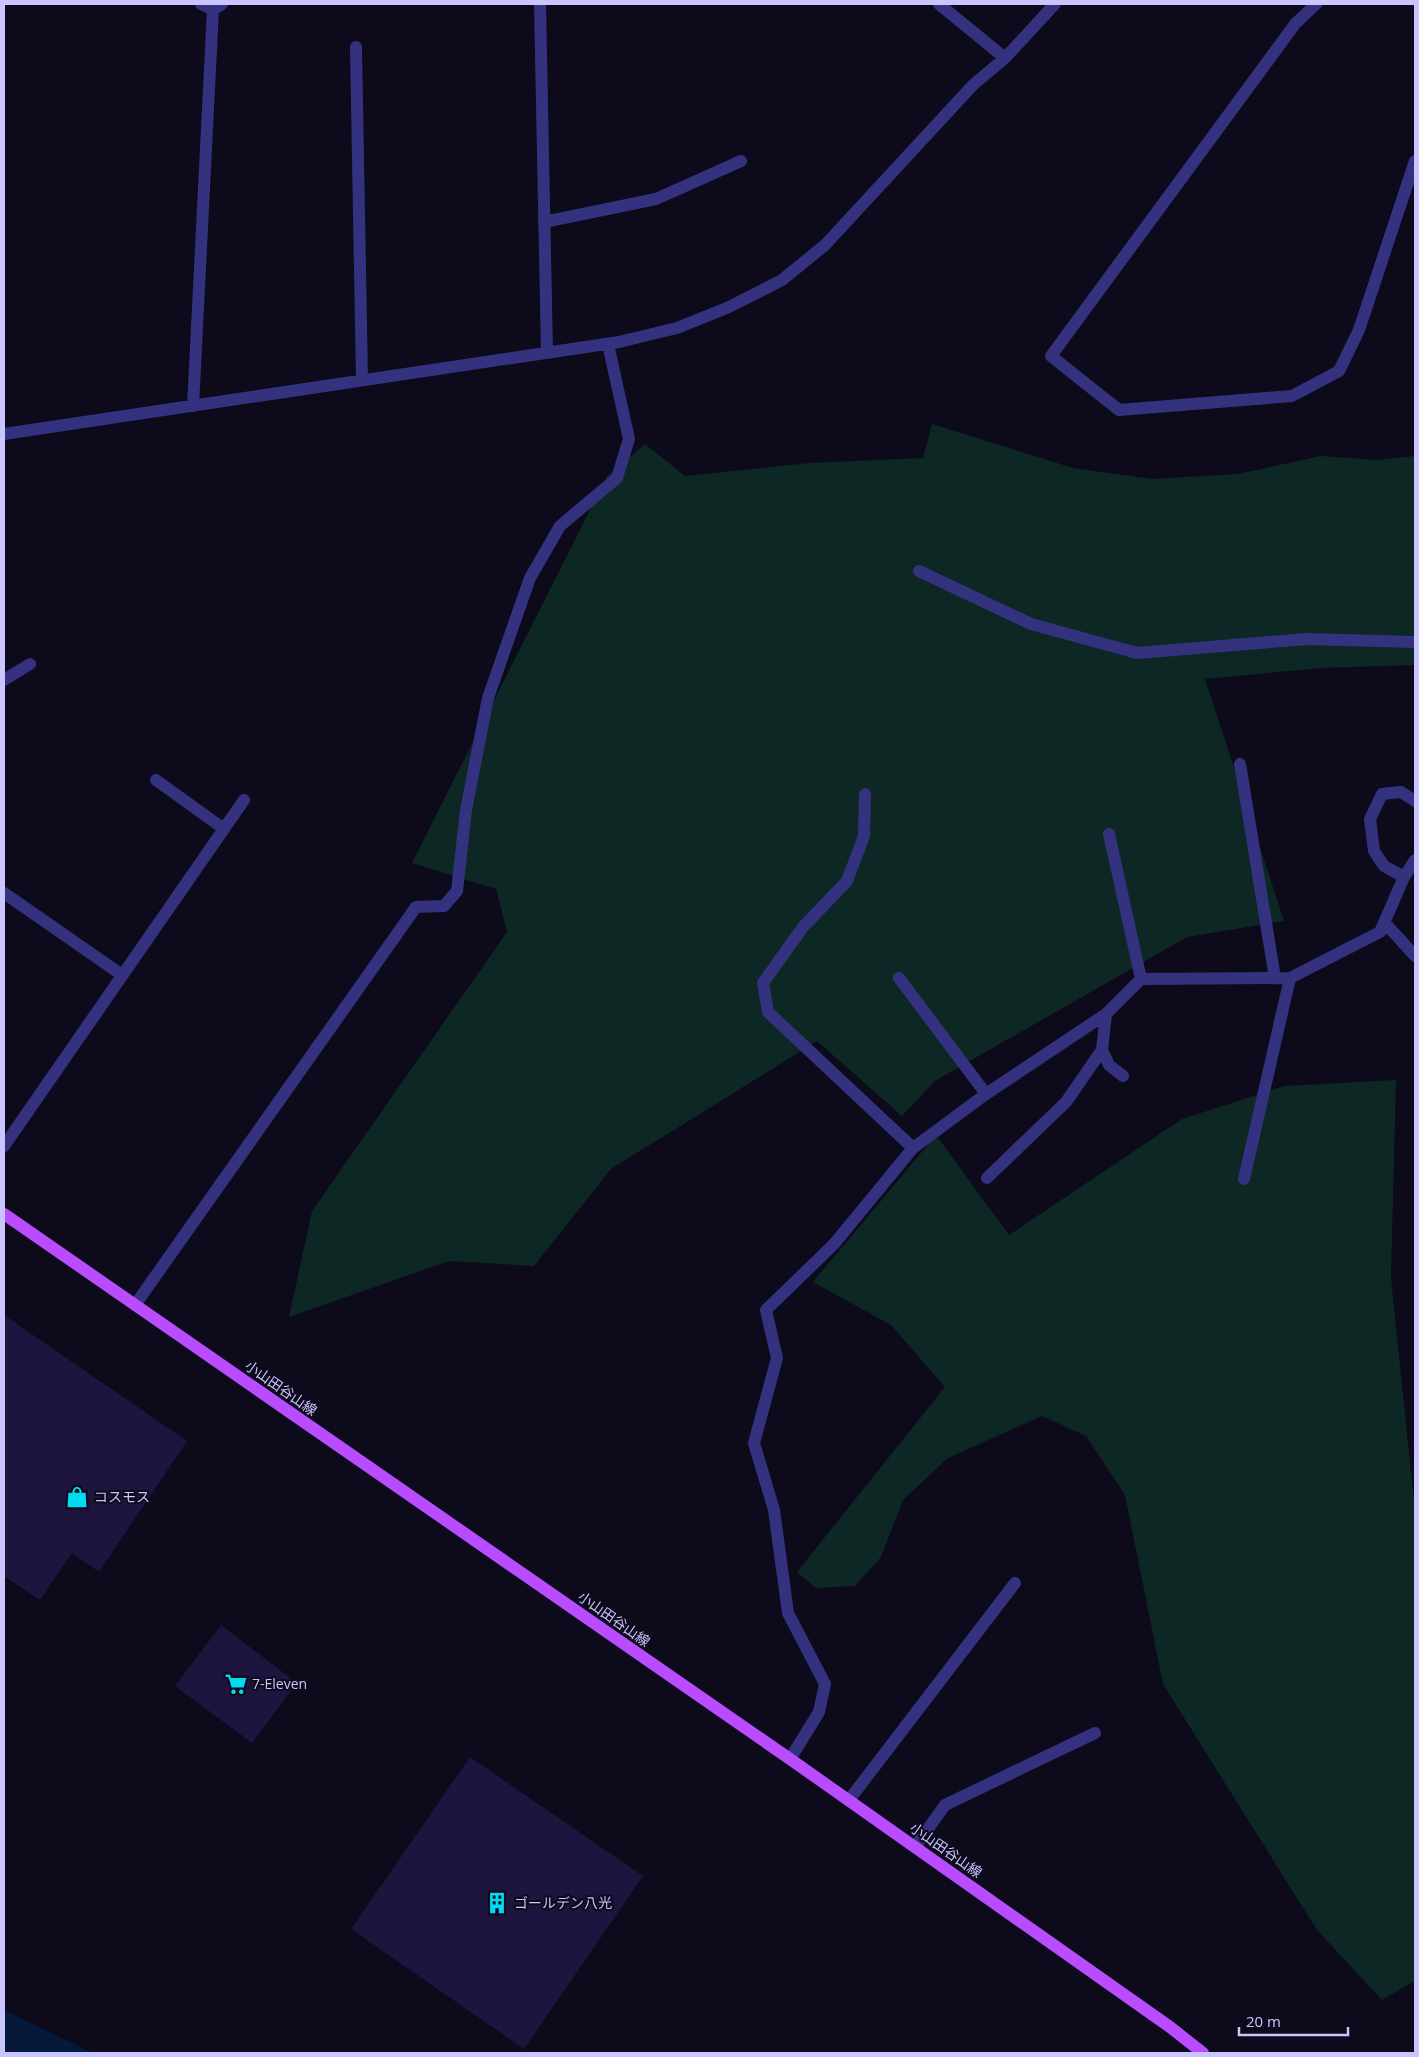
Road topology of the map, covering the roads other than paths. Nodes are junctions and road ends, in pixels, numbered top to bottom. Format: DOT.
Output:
graph roads {
  1 [pos="201,4"];
  2 [pos="540,4"];
  3 [pos="939,4"];
  4 [pos="1055,4"];
  5 [pos="1316,4"];
  6 [pos="218,7"];
  7 [pos="356,47"];
  8 [pos="1005,58"];
  9 [pos="741,161"];
  10 [pos="1415,161"];
  11 [pos="544,222"];
  12 [pos="608,344"];
  13 [pos="547,353"];
  14 [pos="362,380"];
  15 [pos="193,406"];
  16 [pos="4,434"];
  17 [pos="918,571"];
  18 [pos="1415,642"];
  19 [pos="30,664"];
  20 [pos="4,680"];
  21 [pos="1240,764"];
  22 [pos="156,780"];
  23 [pos="865,794"];
  24 [pos="244,800"];
  25 [pos="1415,801"];
  26 [pos="224,829"];
  27 [pos="1109,834"];
  28 [pos="1415,860"];
  29 [pos="1404,877"];
  30 [pos="4,893"];
  31 [pos="1385,923"];
  32 [pos="1415,956"];
  33 [pos="122,975"];
  34 [pos="899,978"];
  35 [pos="1275,978"];
  36 [pos="1290,978"];
  37 [pos="1141,979"];
  38 [pos="1106,1014"];
  39 [pos="1102,1050"];
  40 [pos="1123,1076"];
  41 [pos="986,1094"];
  42 [pos="4,1146"];
  43 [pos="913,1148"];
  44 [pos="987,1178"];
  45 [pos="1244,1179"];
  46 [pos="4,1214"];
  47 [pos="135,1305"];
  48 [pos="1015,1583"];
  49 [pos="1095,1733"];
  50 [pos="790,1759"];
  51 [pos="849,1800"];
  52 [pos="915,1847"];
  53 [pos="1203,2053"];
  1 -- 6 [label="street"];
  2 -- 11 [label="street"];
  3 -- 8 [label="street"];
  4 -- 8 [label="street"];
  5 -- 10 [label="street"];
  6 -- 15 [label="street"];
  7 -- 14 [label="street"];
  8 -- 12 [label="street"];
  9 -- 11 [label="street"];
  11 -- 13 [label="street"];
  12 -- 13 [label="street"];
  12 -- 47 [label="street"];
  13 -- 14 [label="street"];
  14 -- 15 [label="street"];
  15 -- 16 [label="street"];
  17 -- 18 [label="street"];
  19 -- 20 [label="street"];
  21 -- 35 [label="street"];
  22 -- 26 [label="street"];
  23 -- 43 [label="street"];
  24 -- 26 [label="street"];
  25 -- 29 [label="street"];
  26 -- 33 [label="street"];
  27 -- 37 [label="street"];
  28 -- 29 [label="street"];
  29 -- 31 [label="street"];
  30 -- 33 [label="street"];
  31 -- 32 [label="street"];
  31 -- 36 [label="street"];
  33 -- 42 [label="street"];
  34 -- 41 [label="street"];
  35 -- 36 [label="street"];
  35 -- 37 [label="street"];
  36 -- 45 [label="street"];
  37 -- 38 [label="street"];
  38 -- 39 [label="street"];
  38 -- 41 [label="street"];
  39 -- 40 [label="street"];
  39 -- 44 [label="street"];
  41 -- 43 [label="street"];
  43 -- 50 [label="street"];
  46 -- 47 [label="main road, 小山田谷山線"];
  47 -- 50 [label="main road, 小山田谷山線"];
  48 -- 51 [label="street"];
  49 -- 52 [label="street"];
  50 -- 51 [label="main road, 小山田谷山線"];
  51 -- 52 [label="main road, 小山田谷山線"];
  52 -- 53 [label="main road, 小山田谷山線"];
}
